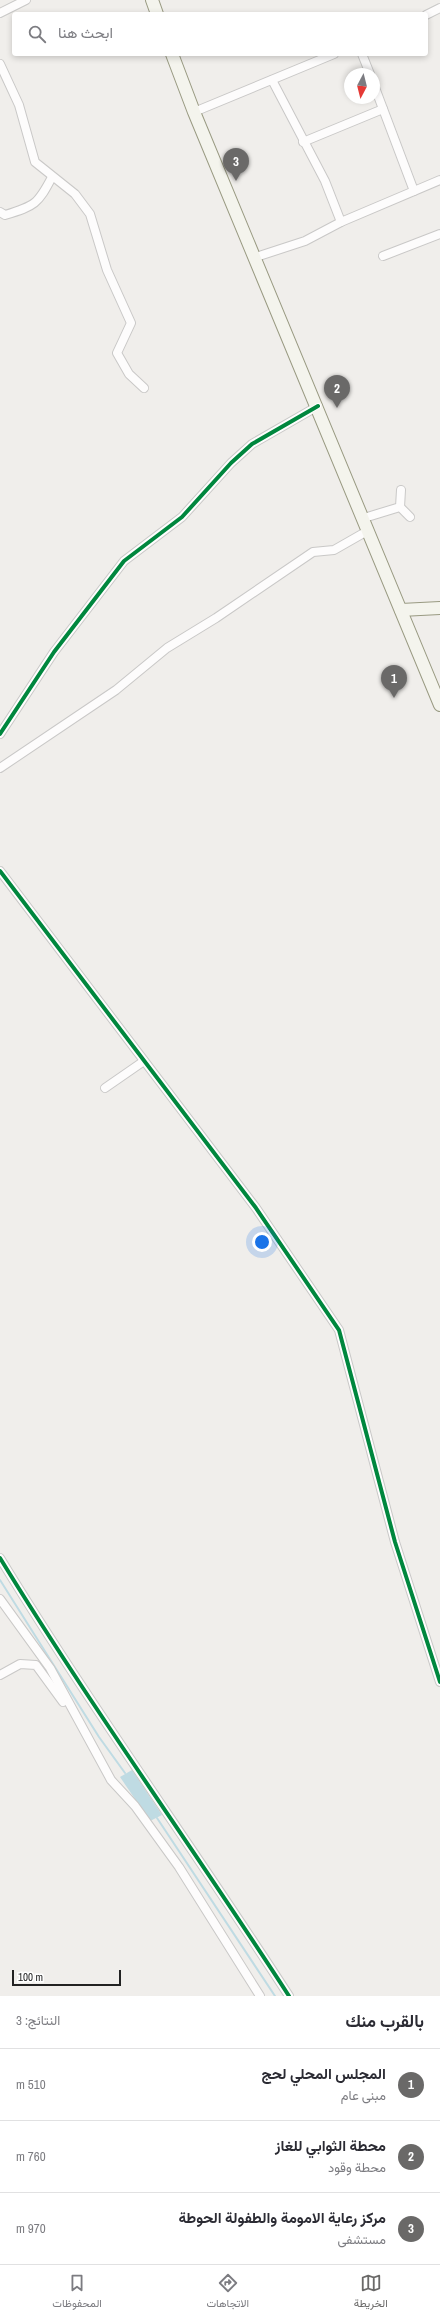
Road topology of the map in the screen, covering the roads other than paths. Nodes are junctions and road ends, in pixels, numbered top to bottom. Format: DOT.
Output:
graph roads {
  1 [pos="152,0"];
  2 [pos="24,1"];
  3 [pos="440,8"];
  4 [pos="156,12"];
  5 [pos="0,13"];
  6 [pos="428,13"];
  7 [pos="173,56"];
  8 [pos="329,56"];
  9 [pos="363,56"];
  10 [pos="0,64"];
  11 [pos="368,68"];
  12 [pos="272,80"];
  13 [pos="380,101"];
  14 [pos="383,109"];
  15 [pos="194,112"];
  16 [pos="303,142"];
  17 [pos="52,177"];
  18 [pos="440,180"];
  19 [pos="414,191"];
  20 [pos="0,212"];
  21 [pos="341,222"];
  22 [pos="440,234"];
  23 [pos="383,256"];
  24 [pos="256,257"];
  25 [pos="144,388"];
  26 [pos="318,406"];
  27 [pos="401,490"];
  28 [pos="400,507"];
  29 [pos="410,517"];
  30 [pos="364,518"];
  31 [pos="369,530"];
  32 [pos="440,608"];
  33 [pos="401,610"];
  34 [pos="440,705"];
  35 [pos="0,734"];
  36 [pos="0,768"];
  37 [pos="0,871"];
  38 [pos="144,1061"];
  39 [pos="104,1088"];
  40 [pos="0,1558"];
  41 [pos="0,1599"];
  42 [pos="41,1656"];
  43 [pos="36,1665"];
  44 [pos="0,1675"];
  45 [pos="440,1682"];
  46 [pos="72,1711"];
  47 [pos="260,1996"];
  48 [pos="288,1996"];
  1 -- 4 [label="main road"];
  2 -- 5 [label="street"];
  3 -- 6 [label="street"];
  7 -- 15 [label="main road"];
  8 -- 12 [label="street"];
  9 -- 11 [label="street"];
  10 -- 17 [label="street"];
  12 -- 15 [label="street"];
  12 -- 16 [label="street"];
  13 -- 14 [label="street"];
  14 -- 16 [label="street"];
  14 -- 19 [label="street"];
  15 -- 24 [label="main road"];
  16 -- 21 [label="street"];
  17 -- 20 [label="street"];
  17 -- 25 [label="street"];
  18 -- 19 [label="street"];
  19 -- 21 [label="street"];
  21 -- 24 [label="street"];
  22 -- 23 [label="street"];
  24 -- 26 [label="main road"];
  26 -- 30 [label="main road"];
  26 -- 35 [label="street"];
  27 -- 28 [label="street"];
  28 -- 29 [label="street"];
  28 -- 30 [label="street"];
  30 -- 31 [label="main road"];
  31 -- 33 [label="main road"];
  31 -- 36 [label="street"];
  32 -- 33 [label="main road"];
  33 -- 34 [label="main road"];
  37 -- 38 [label="street"];
  38 -- 39 [label="street"];
  38 -- 45 [label="street"];
  40 -- 48 [label="street"];
  41 -- 42 [label="street"];
  42 -- 43 [label="street"];
  42 -- 46 [label="street"];
  43 -- 44 [label="street"];
  43 -- 46 [label="street"];
  46 -- 47 [label="street"];
}
